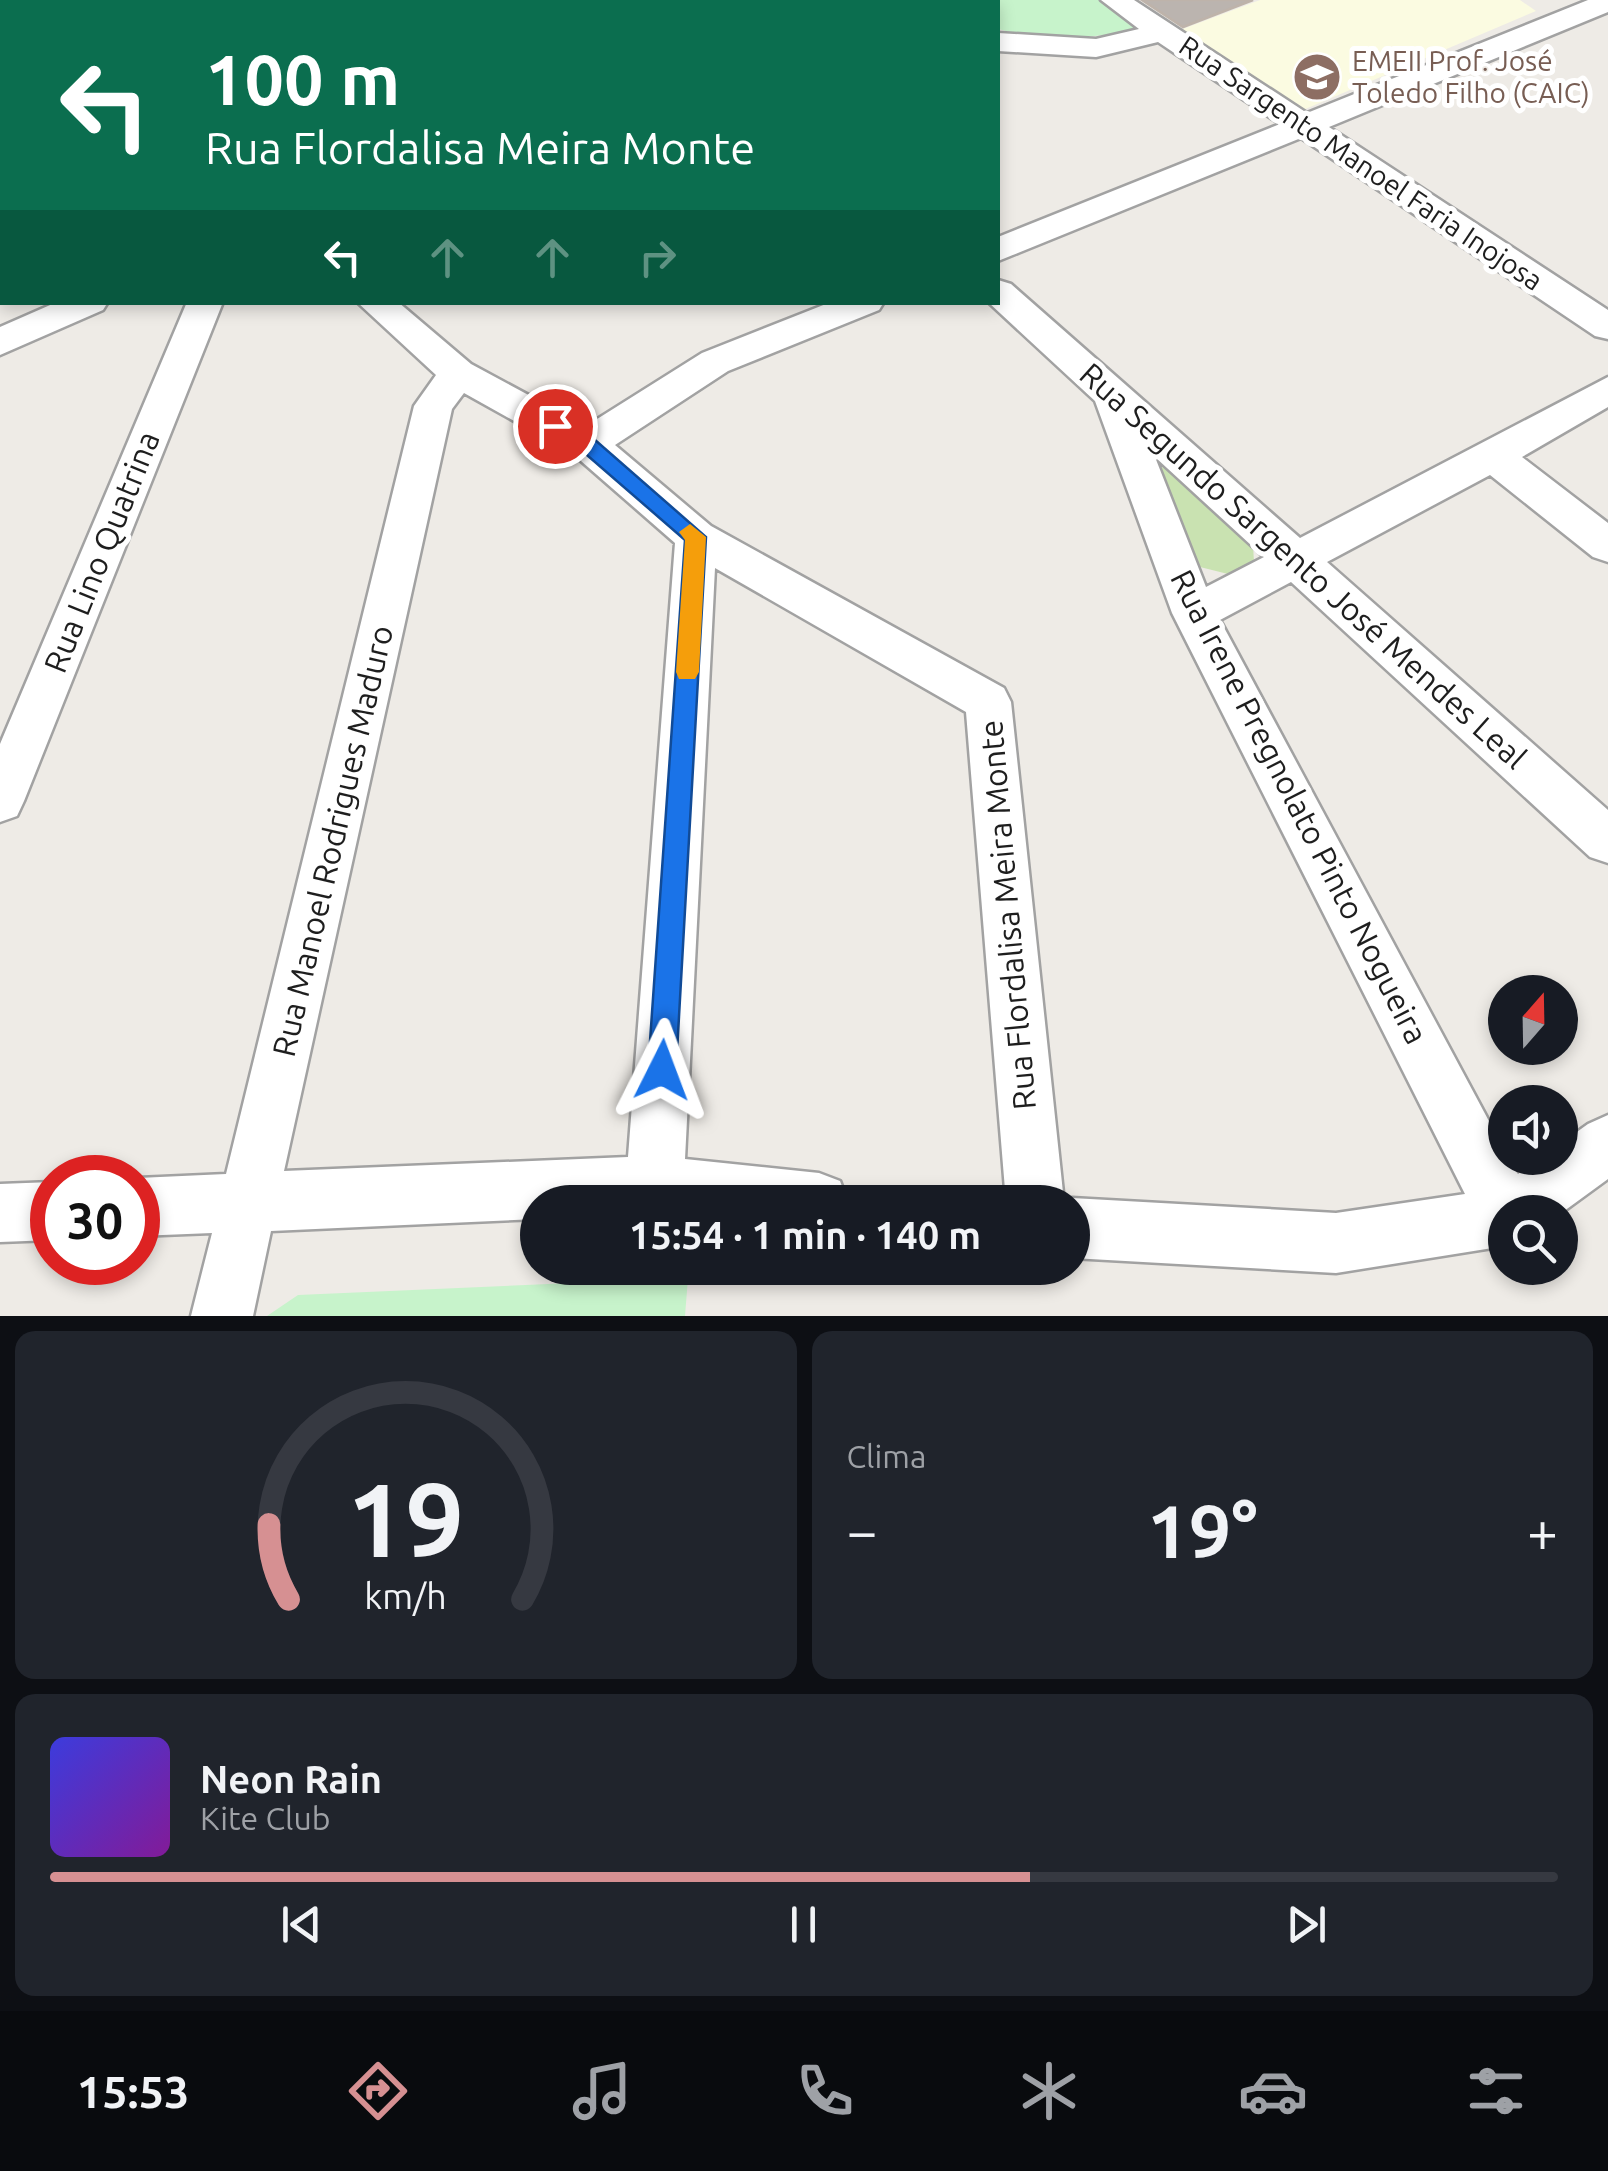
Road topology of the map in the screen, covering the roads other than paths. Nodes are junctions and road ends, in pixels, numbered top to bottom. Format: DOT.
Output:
graph roads {
  1 [pos="1114,0"];
  2 [pos="1587,12"];
  3 [pos="1163,32"];
  4 [pos="1000,42"];
  5 [pos="1304,124"];
  6 [pos="1000,249"];
  7 [pos="1000,294"];
  8 [pos="83,305"];
  9 [pos="204,305"];
  10 [pos="379,305"];
  11 [pos="858,305"];
  12 [pos="1608,327"];
  13 [pos="0,342"];
  14 [pos="458,373"];
  15 [pos="1608,390"];
  16 [pos="1111,392"];
  17 [pos="587,444"];
  18 [pos="1492,456"];
  19 [pos="696,537"];
  20 [pos="1608,546"];
  21 [pos="1299,560"];
  22 [pos="1194,613"];
  23 [pos="0,801"];
  24 [pos="1608,842"];
  25 [pos="1608,1144"];
  26 [pos="655,1185"];
  27 [pos="1033,1185"];
  28 [pos="520,1191"];
  29 [pos="1495,1195"];
  30 [pos="1538,1195"];
  31 [pos="250,1203"];
  32 [pos="160,1206"];
  33 [pos="30,1212"];
  34 [pos="0,1213"];
  35 [pos="1488,1218"];
  36 [pos="1090,1229"];
  37 [pos="222,1316"];
  1 -- 3 [label="street, Rua Sargento Manoel Faria Inojosa"];
  2 -- 5 [label="street"];
  3 -- 4 [label="street"];
  3 -- 5 [label="street, Rua Sargento Manoel Faria Inojosa"];
  5 -- 6 [label="street"];
  5 -- 12 [label="street, Rua Sargento Manoel Faria Inojosa"];
  7 -- 16 [label="street, Rua Segundo Sargento José Mendes Leal"];
  8 -- 13 [label="street"];
  9 -- 23 [label="street, Rua Lino Quatrina"];
  10 -- 14 [label="street, Rua Flordalisa Meira Monte"];
  11 -- 17 [label="street"];
  14 -- 17 [label="street, Rua Flordalisa Meira Monte"];
  14 -- 31 [label="street, Rua Manoel Rodrigues Maduro"];
  15 -- 18 [label="street"];
  16 -- 21 [label="street, Rua Segundo Sargento José Mendes Leal"];
  16 -- 22 [label="street, Rua Irene Pregnolato Pinto Nogueira"];
  17 -- 19 [label="street, Rua Flordalisa Meira Monte"];
  18 -- 20 [label="street"];
  18 -- 21 [label="street"];
  19 -- 26 [label="street"];
  19 -- 27 [label="street, Rua Flordalisa Meira Monte"];
  21 -- 22 [label="street"];
  21 -- 24 [label="street, Rua Segundo Sargento José Mendes Leal"];
  22 -- 29 [label="street, Rua Irene Pregnolato Pinto Nogueira"];
  25 -- 30 [label="street"];
  28 -- 31 [label="street"];
  31 -- 32 [label="street"];
  31 -- 37 [label="street, Rua Manoel Rodrigues Maduro"];
  33 -- 34 [label="street"];
  35 -- 36 [label="street"];
}
